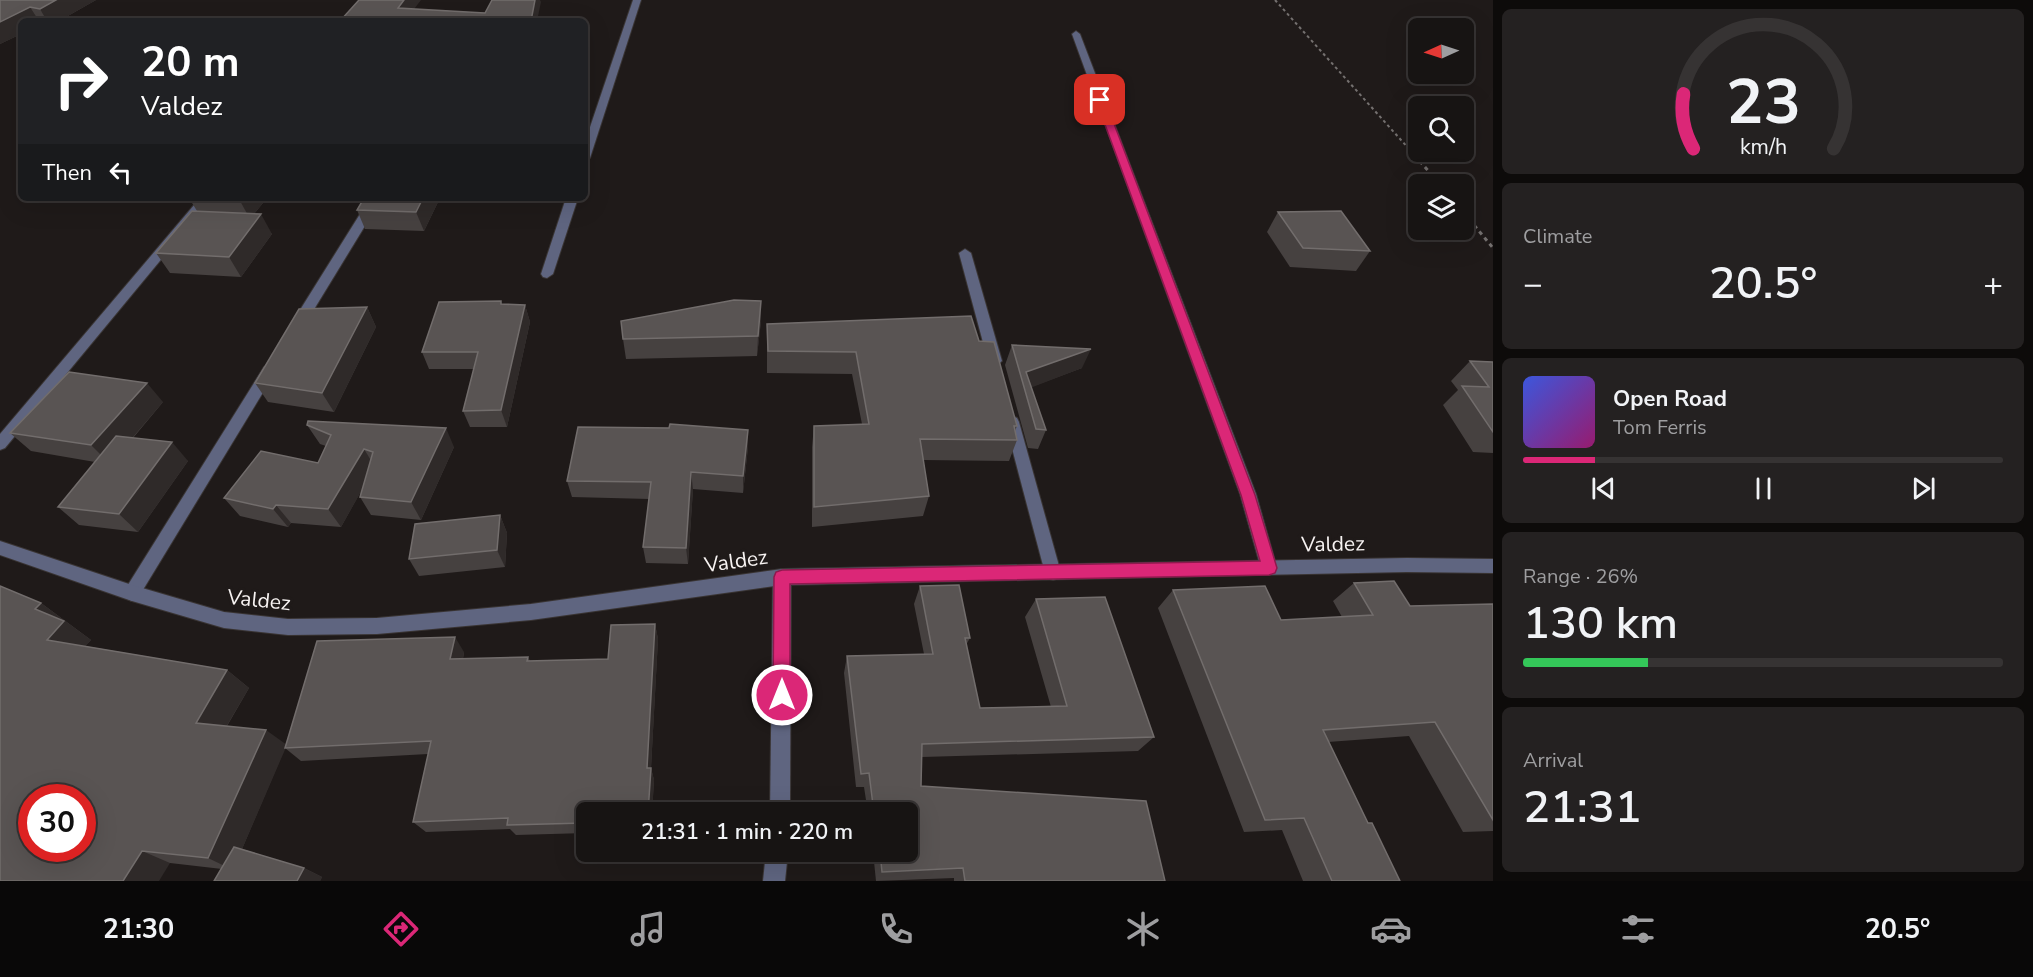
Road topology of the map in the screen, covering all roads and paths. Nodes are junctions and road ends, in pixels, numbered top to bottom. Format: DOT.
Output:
graph roads {
  1 [pos="637,0"];
  2 [pos="1275,0"];
  3 [pos="1076,34"];
  4 [pos="588,149"];
  5 [pos="1431,174"];
  6 [pos="203,201"];
  7 [pos="374,201"];
  8 [pos="571,201"];
  9 [pos="1474,225"];
  10 [pos="1493,248"];
  11 [pos="965,253"];
  12 [pos="547,274"];
  13 [pos="288,340"];
  14 [pos="276,360"];
  15 [pos="1000,378"];
  16 [pos="1009,413"];
  17 [pos="0,444"];
  18 [pos="0,548"];
  19 [pos="1493,566"];
  20 [pos="1269,568"];
  21 [pos="1053,573"];
  22 [pos="782,577"];
  23 [pos="132,593"];
  24 [pos="780,802"];
  25 [pos="776,862"];
  26 [pos="774,881"];
  1 -- 4 [label="street"];
  2 -- 5 [label="path"];
  3 -- 20 [label="street"];
  6 -- 17 [label="street"];
  7 -- 13 [label="street"];
  8 -- 12 [label="street"];
  9 -- 10 [label="path"];
  11 -- 15 [label="street"];
  14 -- 23 [label="street"];
  16 -- 21 [label="street"];
  18 -- 23 [label="street, Valdez"];
  19 -- 20 [label="street, Valdez"];
  20 -- 21 [label="street, Valdez"];
  21 -- 22 [label="street, Valdez"];
  22 -- 23 [label="street, Valdez"];
  22 -- 24 [label="street"];
  25 -- 26 [label="street"];
}
